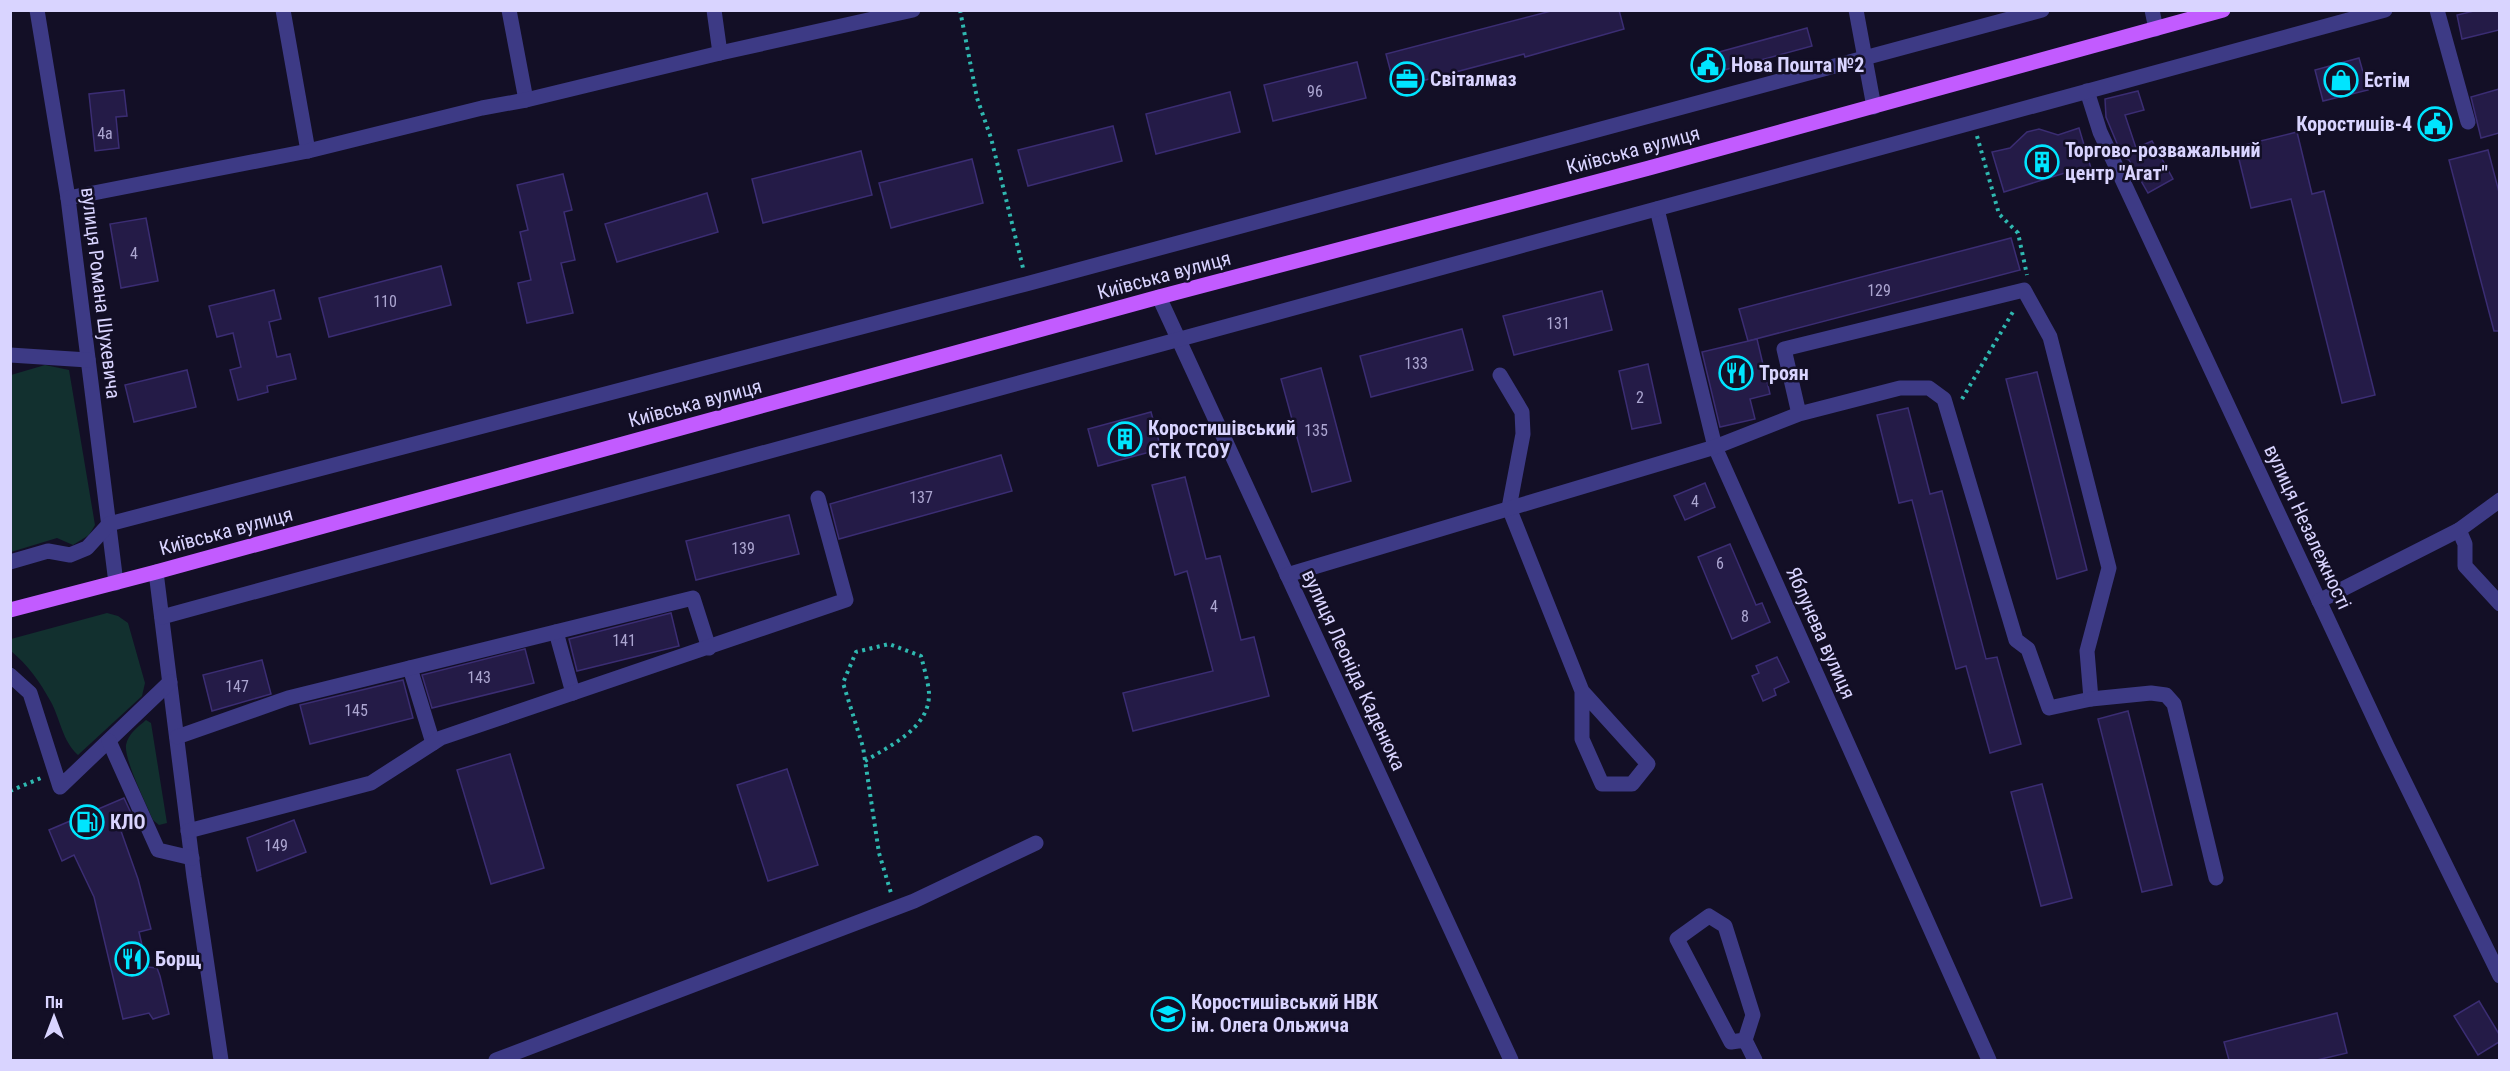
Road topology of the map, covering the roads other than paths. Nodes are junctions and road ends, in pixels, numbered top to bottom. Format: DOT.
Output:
graph roads {
  1 [pos="37,10"];
  2 [pos="283,10"];
  3 [pos="509,10"];
  4 [pos="714,10"];
  5 [pos="913,10"];
  6 [pos="1856,10"];
  7 [pos="2042,10"];
  8 [pos="2152,10"];
  9 [pos="2223,10"];
  10 [pos="2385,10"];
  11 [pos="2437,10"];
  12 [pos="2156,29"];
  13 [pos="720,53"];
  14 [pos="1866,58"];
  15 [pos="2087,91"];
  16 [pos="526,100"];
  17 [pos="1874,107"];
  18 [pos="2468,123"];
  19 [pos="308,151"];
  20 [pos="68,198"];
  21 [pos="1657,209"];
  22 [pos="1159,297"];
  23 [pos="1179,340"];
  24 [pos="10,355"];
  25 [pos="88,360"];
  26 [pos="1500,375"];
  27 [pos="1799,414"];
  28 [pos="1715,447"];
  29 [pos="818,498"];
  30 [pos="2499,500"];
  31 [pos="1509,508"];
  32 [pos="109,524"];
  33 [pos="2459,530"];
  34 [pos="10,562"];
  35 [pos="156,572"];
  36 [pos="1287,575"];
  37 [pos="116,583"];
  38 [pos="2319,601"];
  39 [pos="2499,604"];
  40 [pos="10,610"];
  41 [pos="162,617"];
  42 [pos="556,632"];
  43 [pos="709,648"];
  44 [pos="410,668"];
  45 [pos="10,675"];
  46 [pos="170,682"];
  47 [pos="1582,691"];
  48 [pos="573,693"];
  49 [pos="2091,699"];
  50 [pos="177,737"];
  51 [pos="109,741"];
  52 [pos="433,743"];
  53 [pos="188,831"];
  54 [pos="1036,843"];
  55 [pos="192,858"];
  56 [pos="2216,878"];
  57 [pos="2499,976"];
  58 [pos="1746,1040"];
  59 [pos="221,1060"];
  60 [pos="496,1060"];
  61 [pos="1511,1060"];
  62 [pos="1755,1060"];
  63 [pos="1989,1060"];
  1 -- 20 [label="street, вулиця Романа Шухевича"];
  2 -- 19 [label="street"];
  3 -- 16 [label="street"];
  4 -- 13 [label="street"];
  5 -- 13 [label="street"];
  6 -- 14 [label="street"];
  7 -- 14 [label="street"];
  8 -- 12 [label="street"];
  9 -- 12 [label="main road, Київська вулиця"];
  10 -- 15 [label="street"];
  11 -- 18 [label="street"];
  12 -- 17 [label="main road, Київська вулиця"];
  13 -- 16 [label="street"];
  14 -- 17 [label="street"];
  14 -- 32 [label="street"];
  15 -- 21 [label="street"];
  15 -- 38 [label="street, вулиця Незалежності"];
  16 -- 19 [label="street"];
  17 -- 22 [label="main road, Київська вулиця"];
  19 -- 20 [label="street"];
  20 -- 25 [label="street, вулиця Романа Шухевича"];
  21 -- 23 [label="street"];
  21 -- 28 [label="street, Яблунева вулиця"];
  22 -- 23 [label="street, вулиця Леоніда Каденюка"];
  22 -- 35 [label="main road, Київська вулиця"];
  23 -- 36 [label="street, вулиця Леоніда Каденюка"];
  23 -- 41 [label="street"];
  24 -- 25 [label="street"];
  25 -- 32 [label="street, вулиця Романа Шухевича"];
  26 -- 31 [label="street"];
  27 -- 28 [label="street"];
  27 -- 49 [label="street"];
  27 -- 49 [label="street"];
  28 -- 31 [label="street"];
  28 -- 63 [label="street, Яблунева вулиця"];
  29 -- 43 [label="street"];
  30 -- 33 [label="street"];
  31 -- 36 [label="street"];
  31 -- 47 [label="street"];
  32 -- 34 [label="street"];
  32 -- 37 [label="street, вулиця Романа Шухевича"];
  33 -- 38 [label="street"];
  33 -- 39 [label="street"];
  35 -- 37 [label="main road, Київська вулиця"];
  35 -- 41 [label="street"];
  36 -- 61 [label="street, вулиця Леоніда Каденюка"];
  37 -- 40 [label="main road, Київська вулиця"];
  38 -- 57 [label="street, вулиця Незалежності"];
  41 -- 46 [label="street"];
  42 -- 43 [label="street"];
  42 -- 44 [label="street"];
  42 -- 48 [label="street"];
  43 -- 48 [label="street"];
  44 -- 50 [label="street"];
  44 -- 52 [label="street"];
  45 -- 51 [label="street"];
  46 -- 50 [label="street"];
  46 -- 51 [label="street"];
  47 -- 47 [label="street"];
  48 -- 52 [label="street"];
  49 -- 56 [label="street"];
  50 -- 53 [label="street"];
  51 -- 55 [label="street"];
  52 -- 53 [label="street"];
  53 -- 55 [label="street"];
  54 -- 60 [label="street"];
  55 -- 59 [label="street"];
  58 -- 58 [label="street"];
  58 -- 62 [label="street"];
}
